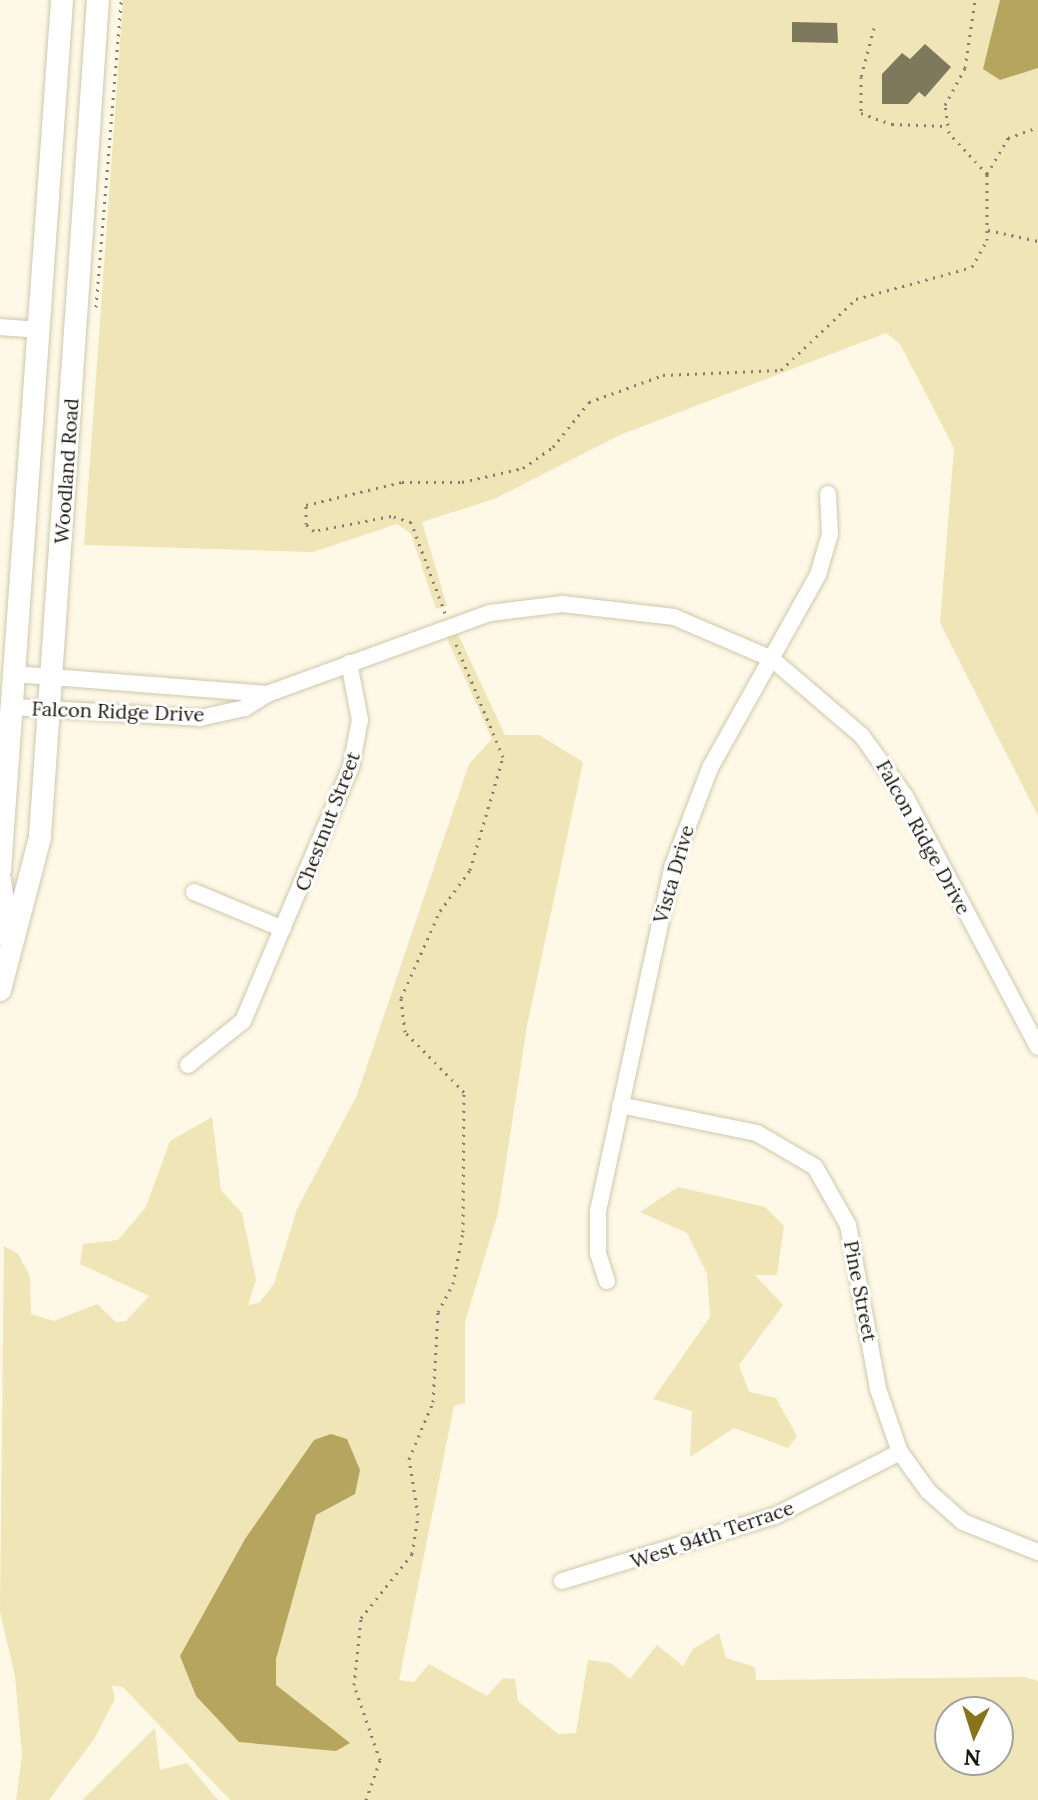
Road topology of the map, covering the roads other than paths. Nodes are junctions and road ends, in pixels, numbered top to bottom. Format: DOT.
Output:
graph roads {
  1 [pos="62,0"];
  2 [pos="98,0"];
  3 [pos="0,327"];
  4 [pos="40,330"];
  5 [pos="828,494"];
  6 [pos="772,659"];
  7 [pos="349,663"];
  8 [pos="14,674"];
  9 [pos="53,676"];
  10 [pos="267,694"];
  11 [pos="12,707"];
  12 [pos="50,709"];
  13 [pos="0,870"];
  14 [pos="0,880"];
  15 [pos="194,892"];
  16 [pos="283,929"];
  17 [pos="8,937"];
  18 [pos="0,990"];
  19 [pos="1038,1047"];
  20 [pos="188,1065"];
  21 [pos="620,1105"];
  22 [pos="607,1281"];
  23 [pos="900,1452"];
  24 [pos="1038,1552"];
  25 [pos="562,1581"];
  1 -- 4 [label="main road, Woodland Road"];
  2 -- 9 [label="main road, Woodland Road"];
  3 -- 4 [label="street"];
  4 -- 8 [label="main road, Woodland Road"];
  5 -- 6 [label="street, Vista Drive"];
  6 -- 7 [label="street, Falcon Ridge Drive"];
  6 -- 19 [label="street, Falcon Ridge Drive"];
  6 -- 21 [label="street, Vista Drive"];
  7 -- 10 [label="street, Falcon Ridge Drive"];
  7 -- 16 [label="street, Chestnut Street"];
  8 -- 9 [label="street, Falcon Ridge Drive"];
  8 -- 11 [label="main road, Woodland Road"];
  9 -- 10 [label="street, Falcon Ridge Drive"];
  9 -- 12 [label="main road, Woodland Road"];
  10 -- 12 [label="street, Falcon Ridge Drive"];
  11 -- 12 [label="street, Falcon Ridge Drive"];
  11 -- 13 [label="main road, Woodland Road"];
  12 -- 17 [label="main road, Woodland Road"];
  14 -- 17 [label="main road, Woodland Road"];
  15 -- 16 [label="street"];
  16 -- 20 [label="street, Chestnut Street"];
  17 -- 18 [label="main road, Woodland Road"];
  21 -- 22 [label="street, Vista Drive"];
  21 -- 23 [label="street, Pine Street"];
  23 -- 24 [label="street, Pine Street"];
  23 -- 25 [label="street, West 94th Terrace"];
}
